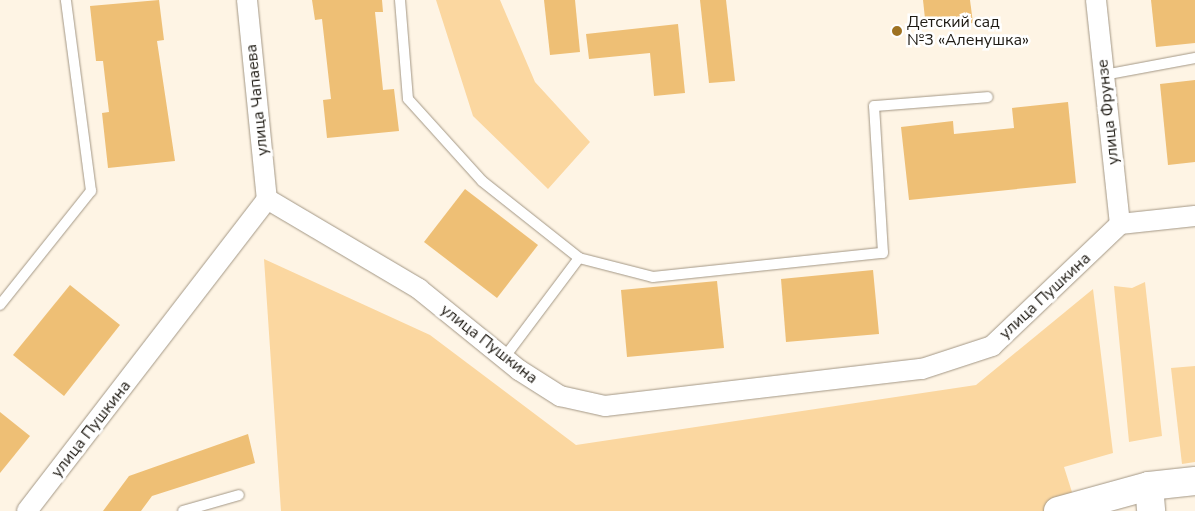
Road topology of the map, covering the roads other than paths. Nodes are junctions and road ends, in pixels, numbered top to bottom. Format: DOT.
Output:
graph roads {
  1 [pos="66,0"];
  2 [pos="247,0"];
  3 [pos="400,0"];
  4 [pos="1096,0"];
  5 [pos="1195,58"];
  6 [pos="1104,75"];
  7 [pos="988,97"];
  8 [pos="267,199"];
  9 [pos="1195,216"];
  10 [pos="1120,224"];
  11 [pos="579,258"];
  12 [pos="0,305"];
  13 [pos="504,358"];
  14 [pos="1195,481"];
  15 [pos="239,495"];
  16 [pos="1150,498"];
  17 [pos="27,511"];
  18 [pos="183,511"];
  19 [pos="1058,511"];
  1 -- 12 [label="lane"];
  2 -- 8 [label="street, улица Чапаева"];
  3 -- 11 [label="lane"];
  4 -- 6 [label="street, улица Фрунзе"];
  5 -- 6 [label="lane"];
  6 -- 10 [label="street, улица Фрунзе"];
  7 -- 11 [label="lane"];
  8 -- 13 [label="street, улица Пушкина"];
  8 -- 17 [label="street, улица Пушкина"];
  9 -- 10 [label="street"];
  10 -- 13 [label="street, улица Пушкина"];
  11 -- 13 [label="lane"];
  14 -- 16 [label="street"];
  15 -- 18 [label="lane"];
  16 -- 19 [label="street"];
}
